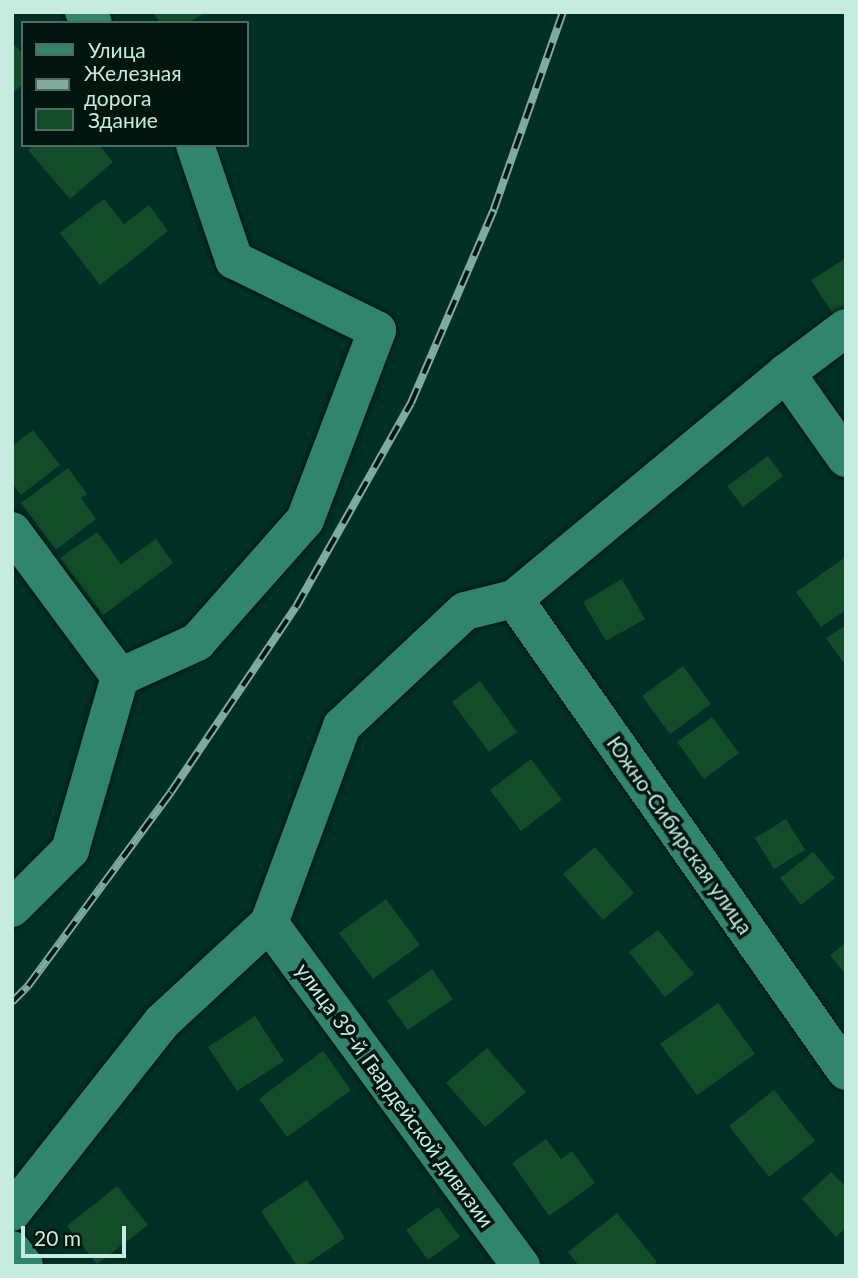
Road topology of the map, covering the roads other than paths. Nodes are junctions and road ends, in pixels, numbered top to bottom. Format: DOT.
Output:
graph roads {
  1 [pos="196,147"];
  2 [pos="846,328"];
  3 [pos="786,373"];
  4 [pos="846,458"];
  5 [pos="12,531"];
  6 [pos="514,599"];
  7 [pos="120,677"];
  8 [pos="12,908"];
  9 [pos="270,923"];
  10 [pos="846,1071"];
  11 [pos="12,1212"];
  12 [pos="12,1250"];
  13 [pos="24,1266"];
  14 [pos="521,1266"];
  1 -- 7 [label="street"];
  2 -- 3 [label="street"];
  3 -- 4 [label="street"];
  3 -- 6 [label="street"];
  5 -- 7 [label="street"];
  6 -- 9 [label="street"];
  6 -- 10 [label="street, Южно-Сибирская улица"];
  7 -- 8 [label="street"];
  9 -- 11 [label="street"];
  9 -- 14 [label="street, улица 39-й Гвардейской дивизии"];
  12 -- 13 [label="street"];
}
